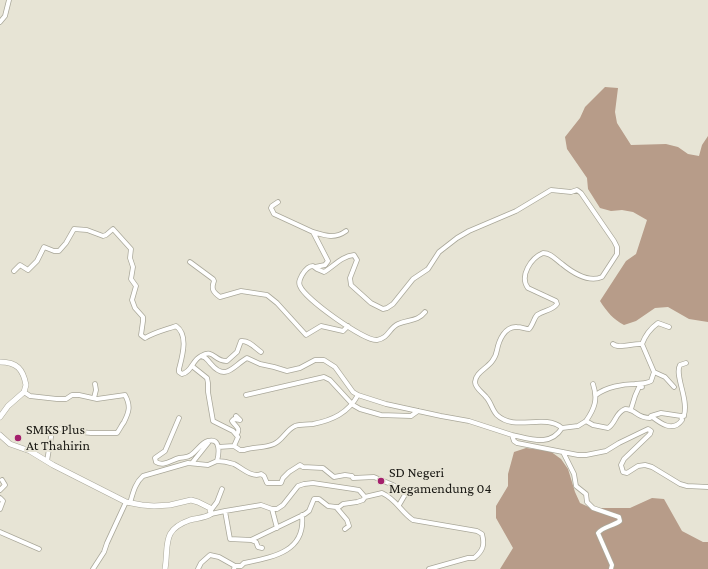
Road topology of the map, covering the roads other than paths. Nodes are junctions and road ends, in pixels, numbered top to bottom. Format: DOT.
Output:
graph roads {
  1 [pos="9,0"];
  2 [pos="0,22"];
  3 [pos="278,202"];
  4 [pos="346,231"];
  5 [pos="313,232"];
  6 [pos="190,262"];
  7 [pos="315,267"];
  8 [pos="14,271"];
  9 [pos="425,312"];
  10 [pos="348,326"];
  11 [pos="669,327"];
  12 [pos="613,344"];
  13 [pos="642,344"];
  14 [pos="261,352"];
  15 [pos="201,356"];
  16 [pos="0,362"];
  17 [pos="686,363"];
  18 [pos="192,366"];
  19 [pos="654,372"];
  20 [pos="94,384"];
  21 [pos="594,384"];
  22 [pos="642,387"];
  23 [pos="674,387"];
  24 [pos="24,392"];
  25 [pos="246,395"];
  26 [pos="358,395"];
  27 [pos="596,395"];
  28 [pos="94,398"];
  29 [pos="353,405"];
  30 [pos="631,409"];
  31 [pos="418,411"];
  32 [pos="236,416"];
  33 [pos="651,416"];
  34 [pos="681,416"];
  35 [pos="0,417"];
  36 [pos="179,418"];
  37 [pos="586,421"];
  38 [pos="562,428"];
  39 [pos="237,434"];
  40 [pos="0,435"];
  41 [pos="512,435"];
  42 [pos="210,440"];
  43 [pos="234,446"];
  44 [pos="218,447"];
  45 [pos="563,452"];
  46 [pos="47,461"];
  47 [pos="217,462"];
  48 [pos="192,463"];
  49 [pos="2,480"];
  50 [pos="708,487"];
  51 [pos="222,489"];
  52 [pos="0,490"];
  53 [pos="365,497"];
  54 [pos="0,498"];
  55 [pos="128,502"];
  56 [pos="399,505"];
  57 [pos="336,507"];
  58 [pos="0,509"];
  59 [pos="272,509"];
  60 [pos="225,511"];
  61 [pos="211,512"];
  62 [pos="302,515"];
  63 [pos="277,528"];
  64 [pos="345,529"];
  65 [pos="0,532"];
  66 [pos="251,540"];
  67 [pos="262,548"];
  68 [pos="39,549"];
  69 [pos="238,568"];
  70 [pos="93,569"];
  71 [pos="165,569"];
  72 [pos="198,569"];
  73 [pos="429,569"];
  74 [pos="611,569"];
  1 -- 2 [label="street"];
  3 -- 5 [label="street"];
  4 -- 5 [label="street"];
  5 -- 7 [label="street"];
  6 -- 10 [label="street"];
  7 -- 10 [label="street"];
  7 -- 38 [label="street"];
  8 -- 18 [label="street"];
  9 -- 10 [label="street"];
  11 -- 13 [label="street"];
  12 -- 13 [label="street"];
  13 -- 19 [label="street"];
  14 -- 15 [label="street"];
  15 -- 18 [label="street"];
  15 -- 26 [label="street"];
  16 -- 24 [label="street"];
  17 -- 34 [label="street"];
  18 -- 39 [label="street"];
  19 -- 23 [label="street"];
  19 -- 27 [label="street"];
  20 -- 28 [label="street"];
  21 -- 27 [label="street"];
  22 -- 30 [label="street"];
  24 -- 28 [label="street"];
  24 -- 35 [label="street"];
  25 -- 29 [label="street"];
  26 -- 29 [label="street"];
  26 -- 31 [label="street"];
  27 -- 37 [label="street"];
  28 -- 46 [label="street"];
  29 -- 31 [label="street"];
  29 -- 43 [label="street"];
  30 -- 33 [label="street"];
  30 -- 37 [label="street"];
  31 -- 41 [label="street"];
  32 -- 39 [label="street"];
  33 -- 34 [label="street"];
  33 -- 34 [label="street"];
  36 -- 42 [label="street"];
  37 -- 38 [label="street"];
  38 -- 41 [label="street"];
  39 -- 43 [label="street"];
  40 -- 46 [label="street"];
  41 -- 45 [label="street"];
  42 -- 44 [label="street"];
  42 -- 48 [label="street"];
  43 -- 44 [label="street"];
  44 -- 47 [label="street"];
  45 -- 50 [label="street"];
  45 -- 74 [label="street"];
  46 -- 55 [label="street"];
  47 -- 48 [label="street"];
  47 -- 56 [label="street"];
  48 -- 55 [label="street"];
  49 -- 52 [label="street"];
  51 -- 61 [label="street"];
  53 -- 56 [label="street"];
  53 -- 57 [label="street"];
  53 -- 59 [label="street"];
  54 -- 58 [label="street"];
  55 -- 61 [label="street"];
  55 -- 70 [label="street"];
  56 -- 73 [label="street"];
  57 -- 62 [label="street"];
  57 -- 64 [label="street"];
  59 -- 60 [label="street"];
  59 -- 63 [label="street"];
  60 -- 61 [label="street"];
  60 -- 66 [label="street"];
  61 -- 71 [label="street"];
  62 -- 63 [label="street"];
  62 -- 69 [label="street"];
  63 -- 66 [label="street"];
  65 -- 68 [label="street"];
  66 -- 67 [label="street"];
  69 -- 72 [label="street"];
}
